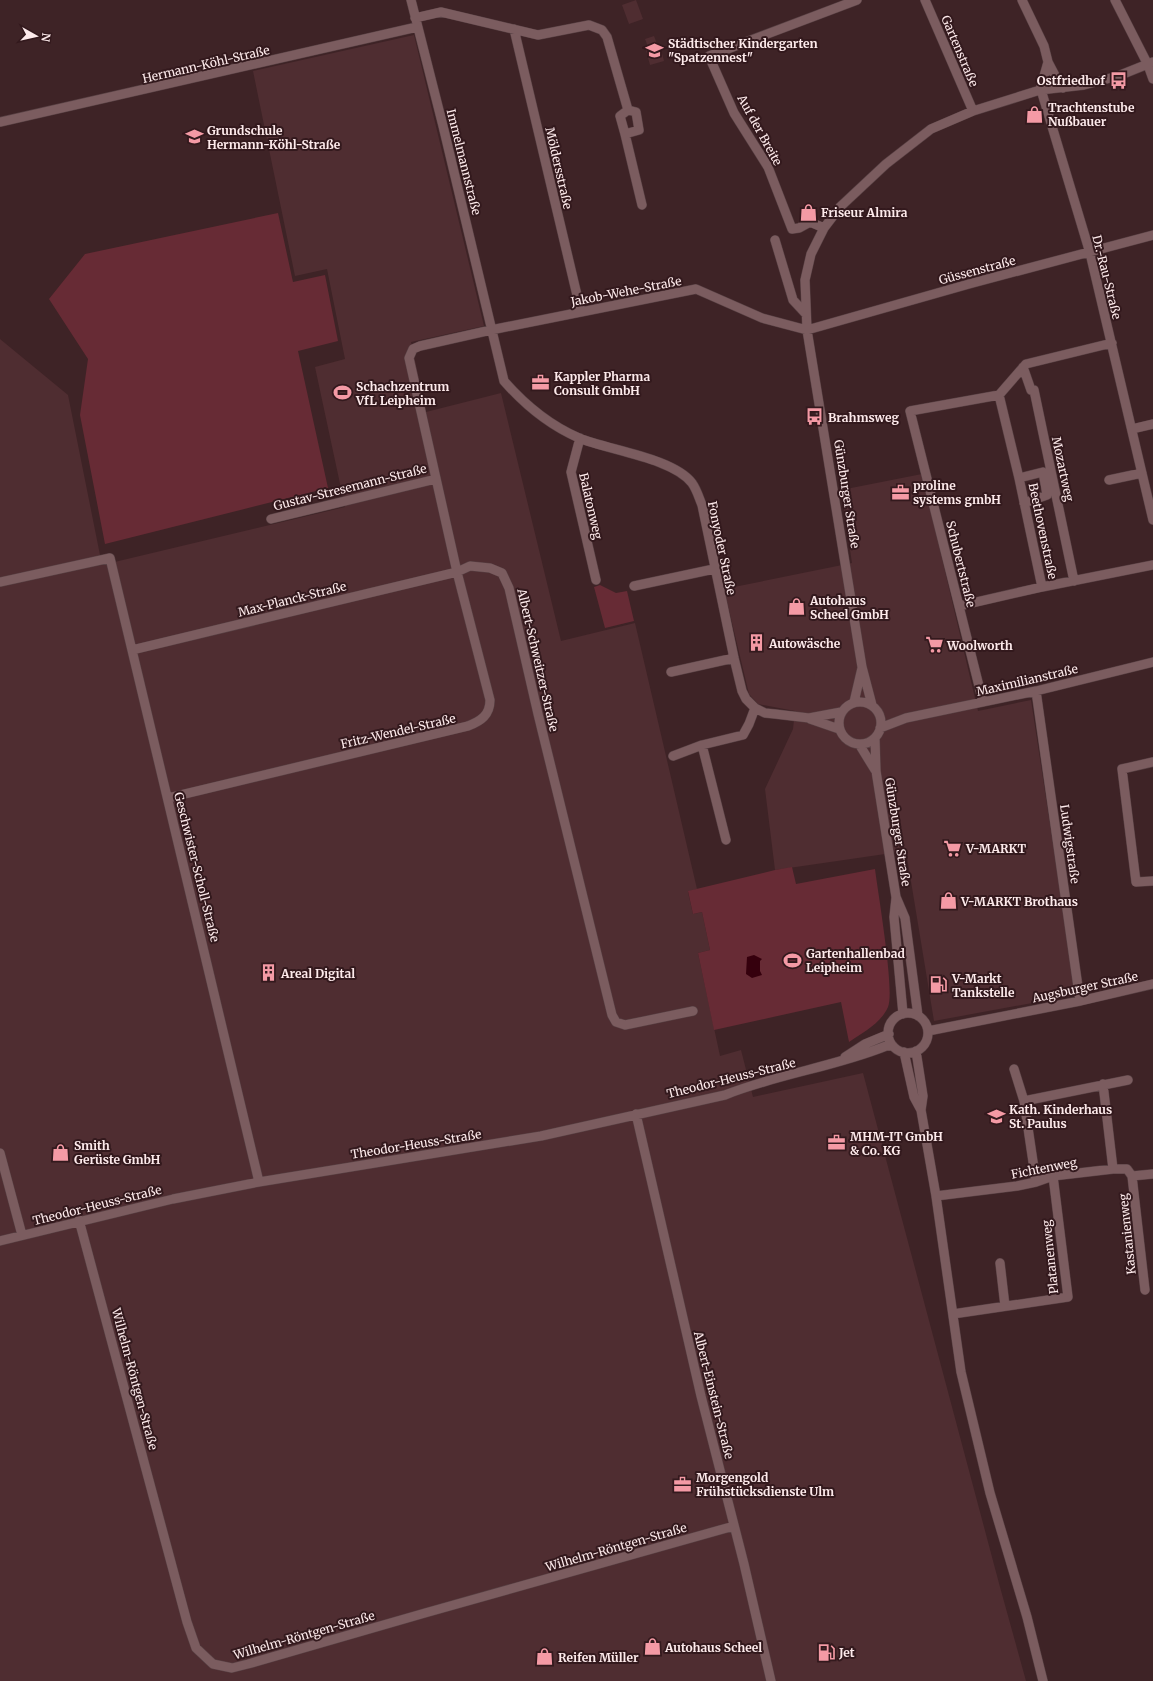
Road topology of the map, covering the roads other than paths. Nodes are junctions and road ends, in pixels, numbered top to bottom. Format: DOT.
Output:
graph roads {
  1 [pos="410,0"];
  2 [pos="857,0"];
  3 [pos="925,0"];
  4 [pos="1022,0"];
  5 [pos="1115,0"];
  6 [pos="416,23"];
  7 [pos="514,28"];
  8 [pos="1048,62"];
  9 [pos="1151,64"];
  10 [pos="1153,79"];
  11 [pos="1063,88"];
  12 [pos="1040,90"];
  13 [pos="628,110"];
  14 [pos="973,111"];
  15 [pos="0,122"];
  16 [pos="625,134"];
  17 [pos="642,205"];
  18 [pos="824,228"];
  19 [pos="1153,236"];
  20 [pos="775,240"];
  21 [pos="1090,253"];
  22 [pos="581,312"];
  23 [pos="806,314"];
  24 [pos="491,330"];
  25 [pos="807,330"];
  26 [pos="1112,343"];
  27 [pos="1024,367"];
  28 [pos="999,395"];
  29 [pos="1153,424"];
  30 [pos="1132,429"];
  31 [pos="580,438"];
  32 [pos="1142,473"];
  33 [pos="436,478"];
  34 [pos="1019,478"];
  35 [pos="1109,480"];
  36 [pos="1024,503"];
  37 [pos="271,519"];
  38 [pos="1153,520"];
  39 [pos="1153,565"];
  40 [pos="714,569"];
  41 [pos="458,572"];
  42 [pos="596,580"];
  43 [pos="1074,581"];
  44 [pos="0,582"];
  45 [pos="634,586"];
  46 [pos="1042,587"];
  47 [pos="959,606"];
  48 [pos="132,650"];
  49 [pos="734,658"];
  50 [pos="1153,662"];
  51 [pos="862,667"];
  52 [pos="671,672"];
  53 [pos="1036,691"];
  54 [pos="854,702"];
  55 [pos="983,702"];
  56 [pos="872,705"];
  57 [pos="755,708"];
  58 [pos="841,712"];
  59 [pos="880,716"];
  60 [pos="809,718"];
  61 [pos="906,718"];
  62 [pos="880,728"];
  63 [pos="839,729"];
  64 [pos="875,738"];
  65 [pos="859,744"];
  66 [pos="702,745"];
  67 [pos="673,756"];
  68 [pos="1153,762"];
  69 [pos="876,771"];
  70 [pos="168,798"];
  71 [pos="726,840"];
  72 [pos="1153,881"];
  73 [pos="896,897"];
  74 [pos="1153,984"];
  75 [pos="1080,1001"];
  76 [pos="693,1010"];
  77 [pos="903,1014"];
  78 [pos="918,1016"];
  79 [pos="928,1031"];
  80 [pos="889,1034"];
  81 [pos="893,1046"];
  82 [pos="916,1051"];
  83 [pos="904,1052"];
  84 [pos="834,1064"];
  85 [pos="1014,1069"];
  86 [pos="1128,1080"];
  87 [pos="1103,1084"];
  88 [pos="1024,1101"];
  89 [pos="921,1110"];
  90 [pos="636,1114"];
  91 [pos="0,1154"];
  92 [pos="1113,1169"];
  93 [pos="1153,1174"];
  94 [pos="1053,1176"];
  95 [pos="1132,1176"];
  96 [pos="260,1182"];
  97 [pos="1036,1182"];
  98 [pos="936,1196"];
  99 [pos="79,1220"];
  100 [pos="22,1235"];
  101 [pos="0,1241"];
  102 [pos="1000,1263"];
  103 [pos="1145,1290"];
  104 [pos="1005,1306"];
  105 [pos="953,1314"];
  106 [pos="734,1526"];
  107 [pos="771,1681"];
  108 [pos="1043,1681"];
  1 -- 6 [label="street, Immelmannstraße"];
  2 -- 18 [label="street, Auf der Breite"];
  3 -- 14 [label="street, Gartenstraße"];
  4 -- 8 [label="street"];
  5 -- 9 [label="street"];
  6 -- 7 [label="street, Hermann-Köhl-Straße"];
  6 -- 15 [label="street, Hermann-Köhl-Straße"];
  6 -- 24 [label="street, Immelmannstraße"];
  7 -- 13 [label="street, Hermann-Köhl-Straße"];
  7 -- 22 [label="street, Möldersstraße"];
  8 -- 11 [label="street"];
  8 -- 12 [label="street"];
  9 -- 10 [label="street"];
  9 -- 11 [label="street, Günzburger Straße"];
  11 -- 12 [label="street, Günzburger Straße"];
  12 -- 14 [label="street, Günzburger Straße"];
  12 -- 21 [label="street, Dr.-Rau-Straße"];
  13 -- 16 [label="street"];
  13 -- 16 [label="street"];
  14 -- 18 [label="street, Günzburger Straße"];
  16 -- 17 [label="street"];
  18 -- 23 [label="street, Günzburger Straße"];
  19 -- 21 [label="street, Güssenstraße"];
  20 -- 23 [label="street"];
  21 -- 25 [label="street, Güssenstraße"];
  21 -- 26 [label="street, Dr.-Rau-Straße"];
  22 -- 24 [label="street, Jakob-Wehe-Straße"];
  22 -- 25 [label="street, Jakob-Wehe-Straße"];
  23 -- 25 [label="street, Günzburger Straße"];
  24 -- 31 [label="street, Fonyoder Straße"];
  24 -- 33 [label="street"];
  25 -- 51 [label="street, Günzburger Straße"];
  26 -- 27 [label="street"];
  26 -- 30 [label="street, Dr.-Rau-Straße"];
  27 -- 28 [label="street"];
  27 -- 43 [label="street, Mozartweg"];
  28 -- 34 [label="street, Beethovenstraße"];
  28 -- 47 [label="street, Schubertstraße"];
  29 -- 30 [label="street"];
  30 -- 32 [label="street, Dr.-Rau-Straße"];
  31 -- 40 [label="street, Fonyoder Straße"];
  31 -- 42 [label="street, Balatonweg"];
  32 -- 35 [label="street"];
  32 -- 38 [label="street, Dr.-Rau-Straße"];
  33 -- 37 [label="street, Gustav-Stresemann-Straße"];
  33 -- 41 [label="street"];
  34 -- 36 [label="street, Beethovenstraße"];
  34 -- 36 [label="street"];
  36 -- 46 [label="street, Beethovenstraße"];
  39 -- 43 [label="street, Beethovenstraße"];
  40 -- 45 [label="street"];
  40 -- 49 [label="street, Fonyoder Straße"];
  41 -- 48 [label="street, Max-Planck-Straße"];
  41 -- 70 [label="street, Fritz-Wendel-Straße"];
  41 -- 76 [label="street, Albert-Schweitzer-Straße"];
  43 -- 46 [label="street, Beethovenstraße"];
  44 -- 48 [label="street, Geschwister-Scholl-Straße"];
  46 -- 47 [label="street"];
  47 -- 55 [label="street, Schubertstraße"];
  48 -- 70 [label="street, Geschwister-Scholl-Straße"];
  49 -- 52 [label="street"];
  49 -- 57 [label="street, Fonyoder Straße"];
  50 -- 53 [label="street, Maximilianstraße"];
  51 -- 54 [label="street, Günzburger Straße"];
  51 -- 56 [label="street, Günzburger Straße"];
  53 -- 55 [label="street, Maximilianstraße"];
  53 -- 75 [label="street, Ludwigstraße"];
  54 -- 56 [label="street"];
  54 -- 58 [label="street"];
  55 -- 61 [label="street, Maximilianstraße"];
  56 -- 59 [label="street"];
  57 -- 60 [label="street"];
  57 -- 66 [label="street"];
  58 -- 60 [label="street"];
  58 -- 63 [label="street"];
  59 -- 61 [label="street, Maximilianstraße"];
  59 -- 62 [label="street"];
  60 -- 63 [label="street"];
  61 -- 62 [label="street, Maximilianstraße"];
  62 -- 64 [label="street"];
  63 -- 65 [label="street"];
  64 -- 65 [label="street"];
  64 -- 69 [label="street, Günzburger Straße"];
  65 -- 69 [label="street, Günzburger Straße"];
  66 -- 67 [label="street"];
  66 -- 71 [label="street"];
  68 -- 72 [label="street"];
  69 -- 73 [label="street, Günzburger Straße"];
  70 -- 96 [label="street, Geschwister-Scholl-Straße"];
  73 -- 77 [label="street, Günzburger Straße"];
  73 -- 78 [label="street, Günzburger Straße"];
  74 -- 75 [label="street, Augsburger Straße"];
  75 -- 79 [label="street, Augsburger Straße"];
  77 -- 78 [label="street"];
  77 -- 80 [label="street"];
  78 -- 79 [label="street"];
  79 -- 82 [label="street"];
  80 -- 81 [label="street"];
  80 -- 84 [label="street, Theodor-Heuss-Straße"];
  81 -- 83 [label="street"];
  81 -- 84 [label="street, Theodor-Heuss-Straße"];
  82 -- 83 [label="street"];
  82 -- 89 [label="street"];
  83 -- 89 [label="street"];
  84 -- 90 [label="street, Theodor-Heuss-Straße"];
  85 -- 88 [label="street"];
  86 -- 87 [label="street"];
  87 -- 88 [label="street"];
  87 -- 92 [label="street"];
  88 -- 97 [label="street"];
  89 -- 98 [label="street"];
  90 -- 96 [label="street, Theodor-Heuss-Straße"];
  90 -- 106 [label="street, Albert-Einstein-Straße"];
  91 -- 100 [label="street"];
  92 -- 94 [label="street, Fichtenweg"];
  92 -- 95 [label="street, Fichtenweg"];
  93 -- 95 [label="street, Fichtenweg"];
  94 -- 97 [label="street, Fichtenweg"];
  94 -- 104 [label="street, Platanenweg"];
  95 -- 103 [label="street, Kastanienweg"];
  96 -- 99 [label="street, Theodor-Heuss-Straße"];
  97 -- 98 [label="street, Fichtenweg"];
  98 -- 105 [label="street"];
  99 -- 100 [label="street, Theodor-Heuss-Straße"];
  99 -- 106 [label="street, Wilhelm-Röntgen-Straße"];
  100 -- 101 [label="street, Theodor-Heuss-Straße"];
  102 -- 104 [label="street"];
  104 -- 105 [label="street, Platanenweg"];
  105 -- 108 [label="street"];
  106 -- 107 [label="street, Albert-Einstein-Straße"];
}
